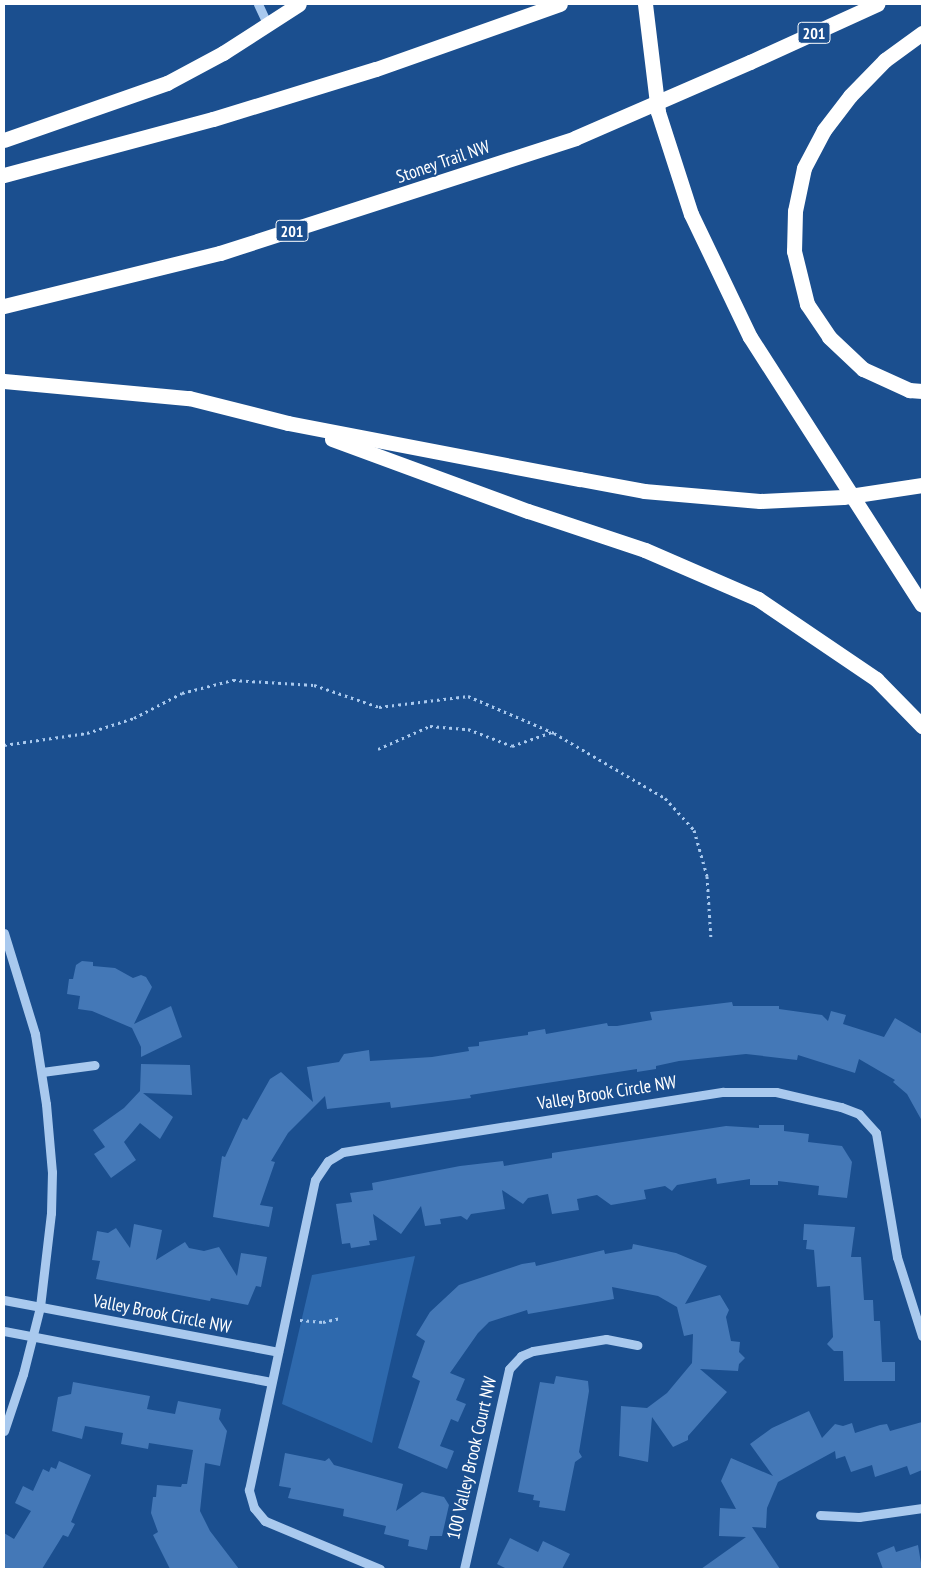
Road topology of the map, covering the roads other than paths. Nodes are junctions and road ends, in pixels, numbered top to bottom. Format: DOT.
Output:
graph roads {
  1 [pos="258,4"];
  2 [pos="299,4"];
  3 [pos="560,4"];
  4 [pos="646,4"];
  5 [pos="877,4"];
  6 [pos="268,25"];
  7 [pos="922,33"];
  8 [pos="4,140"];
  9 [pos="4,175"];
  10 [pos="4,306"];
  11 [pos="4,381"];
  12 [pos="922,391"];
  13 [pos="288,423"];
  14 [pos="922,485"];
  15 [pos="922,606"];
  16 [pos="922,726"];
  17 [pos="4,933"];
  18 [pos="95,1065"];
  19 [pos="42,1072"];
  20 [pos="4,1300"];
  21 [pos="40,1307"];
  22 [pos="4,1331"];
  23 [pos="922,1336"];
  24 [pos="33,1337"];
  25 [pos="637,1345"];
  26 [pos="278,1352"];
  27 [pos="271,1382"];
  28 [pos="4,1431"];
  29 [pos="922,1508"];
  30 [pos="820,1515"];
  31 [pos="380,1569"];
  32 [pos="464,1569"];
  1 -- 6 [label="street"];
  2 -- 6 [label="highway"];
  3 -- 9 [label="highway"];
  4 -- 15 [label="highway"];
  5 -- 10 [label="highway, Stoney Trail NW / 201, bridge"];
  6 -- 8 [label="highway"];
  7 -- 12 [label="highway"];
  11 -- 13 [label="highway"];
  13 -- 14 [label="highway, bridge"];
  13 -- 16 [label="highway"];
  17 -- 19 [label="street"];
  18 -- 19 [label="street"];
  19 -- 21 [label="street"];
  20 -- 21 [label="street, Valley Brook Circle NW"];
  21 -- 24 [label="street"];
  21 -- 26 [label="street, Valley Brook Circle NW"];
  22 -- 24 [label="street"];
  23 -- 26 [label="street, Valley Brook Circle NW"];
  24 -- 27 [label="street"];
  24 -- 28 [label="street"];
  25 -- 32 [label="street, 100 Valley Brook Court NW"];
  26 -- 27 [label="street, Valley Brook Circle NW"];
  27 -- 31 [label="street, Valley Brook Circle NW"];
  29 -- 30 [label="street"];
}
